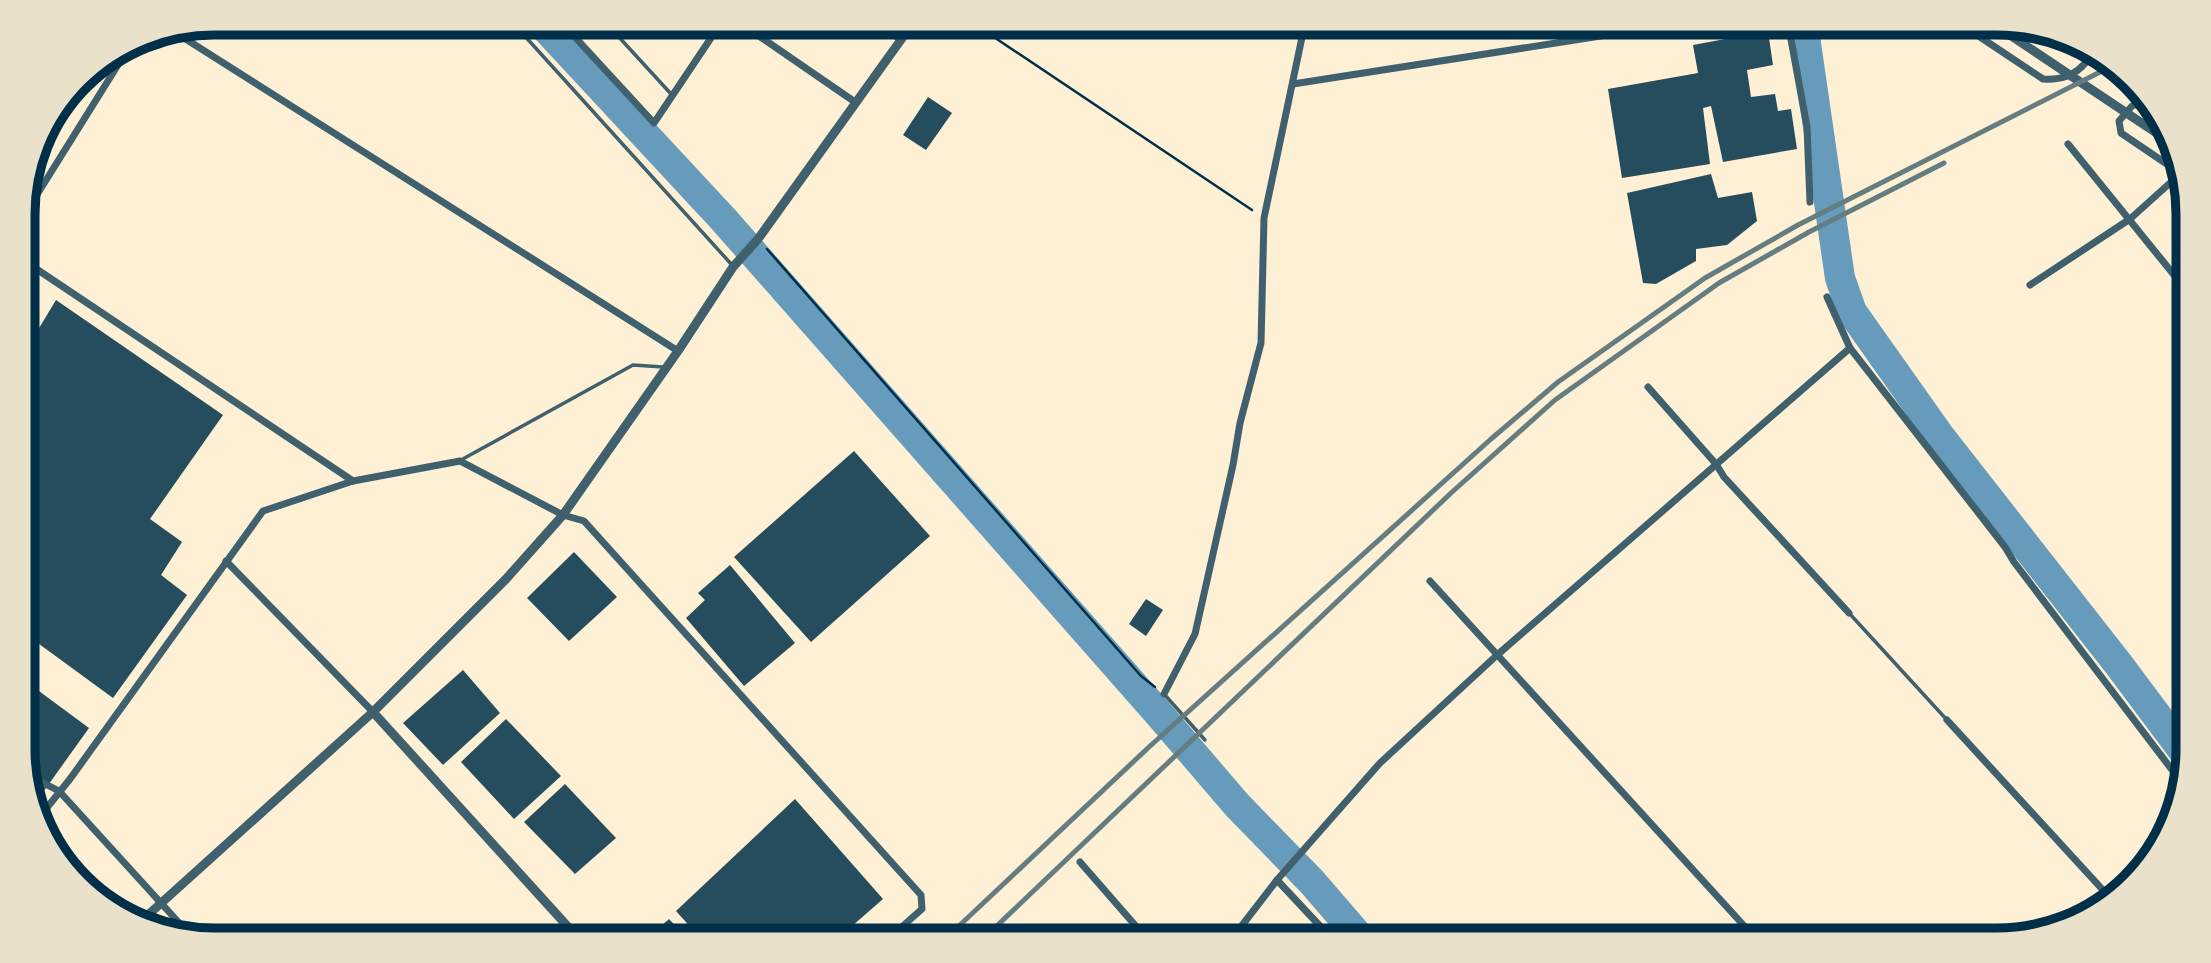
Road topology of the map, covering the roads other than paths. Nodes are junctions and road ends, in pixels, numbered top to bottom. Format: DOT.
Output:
graph roads {
  1 [pos="524,35"];
  2 [pos="573,35"];
  3 [pos="617,35"];
  4 [pos="713,35"];
  5 [pos="757,35"];
  6 [pos="891,35"];
  7 [pos="904,35"];
  8 [pos="1303,35"];
  9 [pos="1607,35"];
  10 [pos="1790,35"];
  11 [pos="1977,35"];
  12 [pos="2012,36"];
  13 [pos="183,38"];
  14 [pos="900,41"];
  15 [pos="2085,58"];
  16 [pos="120,61"];
  17 [pos="1293,84"];
  18 [pos="672,95"];
  19 [pos="855,102"];
  20 [pos="2138,104"];
  21 [pos="2157,134"];
  22 [pos="2068,144"];
  23 [pos="2170,166"];
  24 [pos="2172,180"];
  25 [pos="36,196"];
  26 [pos="1810,202"];
  27 [pos="2130,219"];
  28 [pos="733,267"];
  29 [pos="35,268"];
  30 [pos="2176,277"];
  31 [pos="2030,285"];
  32 [pos="1826,297"];
  33 [pos="1850,348"];
  34 [pos="678,351"];
  35 [pos="665,367"];
  36 [pos="1648,387"];
  37 [pos="460,461"];
  38 [pos="1716,464"];
  39 [pos="353,481"];
  40 [pos="563,514"];
  41 [pos="226,561"];
  42 [pos="1430,581"];
  43 [pos="1849,613"];
  44 [pos="1496,656"];
  45 [pos="1164,694"];
  46 [pos="373,712"];
  47 [pos="1947,720"];
  48 [pos="1205,740"];
  49 [pos="2174,773"];
  50 [pos="38,781"];
  51 [pos="59,792"];
  52 [pos="46,809"];
  53 [pos="1080,862"];
  54 [pos="1277,880"];
  55 [pos="2105,892"];
  56 [pos="161,903"];
  57 [pos="148,915"];
  58 [pos="181,925"];
  59 [pos="569,928"];
  60 [pos="901,928"];
  61 [pos="1137,928"];
  62 [pos="1240,928"];
  63 [pos="1322,928"];
  64 [pos="1746,928"];
  1 -- 28 [label="lane"];
  2 -- 18 [label="street"];
  3 -- 18 [label="lane"];
  4 -- 18 [label="street"];
  5 -- 19 [label="street"];
  6 -- 14 [label="lane"];
  7 -- 14 [label="street"];
  8 -- 17 [label="street"];
  9 -- 17 [label="street"];
  10 -- 26 [label="street"];
  11 -- 15 [label="street"];
  12 -- 21 [label="street"];
  13 -- 34 [label="street"];
  14 -- 19 [label="street"];
  16 -- 25 [label="street"];
  17 -- 45 [label="street"];
  19 -- 28 [label="street"];
  20 -- 23 [label="street"];
  22 -- 27 [label="street"];
  24 -- 27 [label="street"];
  27 -- 30 [label="street"];
  27 -- 31 [label="street"];
  28 -- 34 [label="street"];
  29 -- 39 [label="street"];
  32 -- 33 [label="street"];
  33 -- 38 [label="street"];
  33 -- 49 [label="street"];
  34 -- 35 [label="street"];
  35 -- 37 [label="lane"];
  35 -- 40 [label="street"];
  36 -- 38 [label="street"];
  37 -- 39 [label="street"];
  37 -- 40 [label="street"];
  38 -- 43 [label="street"];
  38 -- 44 [label="street"];
  39 -- 41 [label="street"];
  40 -- 46 [label="street"];
  40 -- 60 [label="street"];
  41 -- 46 [label="street"];
  41 -- 51 [label="street"];
  42 -- 44 [label="street"];
  43 -- 47 [label="lane"];
  44 -- 54 [label="street"];
  44 -- 64 [label="street"];
  45 -- 48 [label="lane"];
  46 -- 56 [label="street"];
  46 -- 59 [label="street"];
  47 -- 55 [label="street"];
  50 -- 51 [label="street"];
  51 -- 52 [label="street"];
  51 -- 56 [label="street"];
  53 -- 61 [label="street"];
  54 -- 62 [label="street"];
  54 -- 63 [label="street"];
  56 -- 57 [label="street"];
  56 -- 58 [label="street"];
}
